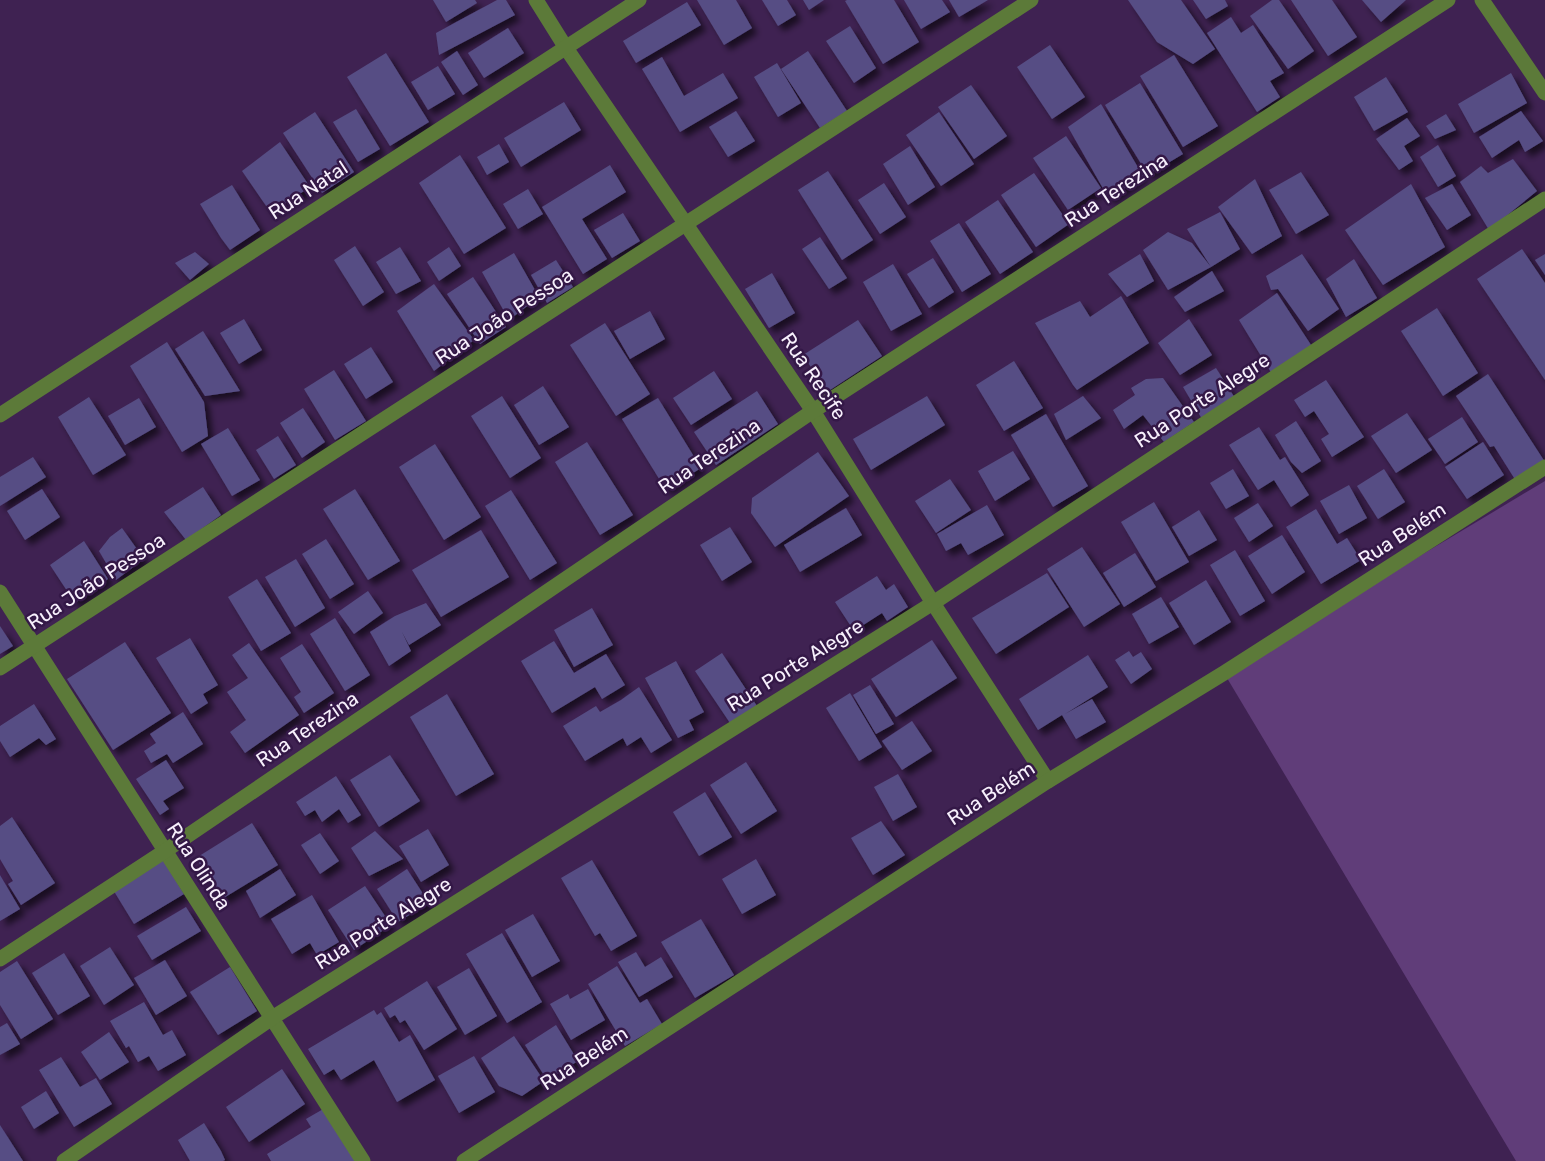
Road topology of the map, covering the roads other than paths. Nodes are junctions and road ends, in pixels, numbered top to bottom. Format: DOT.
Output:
graph roads {
  1 [pos="536,0"];
  2 [pos="639,0"];
  3 [pos="1031,0"];
  4 [pos="1448,0"];
  5 [pos="1482,0"];
  6 [pos="566,48"];
  7 [pos="1545,93"];
  8 [pos="1545,199"];
  9 [pos="685,224"];
  10 [pos="813,411"];
  11 [pos="0,415"];
  12 [pos="1545,467"];
  13 [pos="0,592"];
  14 [pos="933,603"];
  15 [pos="34,646"];
  16 [pos="0,668"];
  17 [pos="1048,781"];
  18 [pos="165,851"];
  19 [pos="0,959"];
  20 [pos="272,1018"];
  21 [pos="64,1161"];
  22 [pos="363,1161"];
  23 [pos="464,1161"];
  1 -- 6 [label="street, Rua Recife"];
  2 -- 6 [label="street, Rua Natal"];
  3 -- 9 [label="street, Rua João Pessoa"];
  4 -- 10 [label="street, Rua Terezina"];
  5 -- 7 [label="street"];
  6 -- 9 [label="street, Rua Recife"];
  6 -- 11 [label="street, Rua Natal"];
  8 -- 14 [label="street, Rua Porte Alegre"];
  9 -- 10 [label="street, Rua Recife"];
  9 -- 15 [label="street, Rua João Pessoa"];
  10 -- 14 [label="street, Rua Recife"];
  10 -- 18 [label="street, Rua Terezina"];
  12 -- 17 [label="street, Rua Belém"];
  13 -- 15 [label="street, Rua Olinda"];
  14 -- 17 [label="street, Rua Recife"];
  14 -- 20 [label="street, Rua Porte Alegre"];
  15 -- 16 [label="street, Rua João Pessoa"];
  15 -- 18 [label="street, Rua Olinda"];
  17 -- 23 [label="street, Rua Belém"];
  18 -- 19 [label="street, Rua Terezina"];
  18 -- 20 [label="street, Rua Olinda"];
  20 -- 21 [label="street, Rua Porte Alegre"];
  20 -- 22 [label="street, Rua Olinda"];
}
